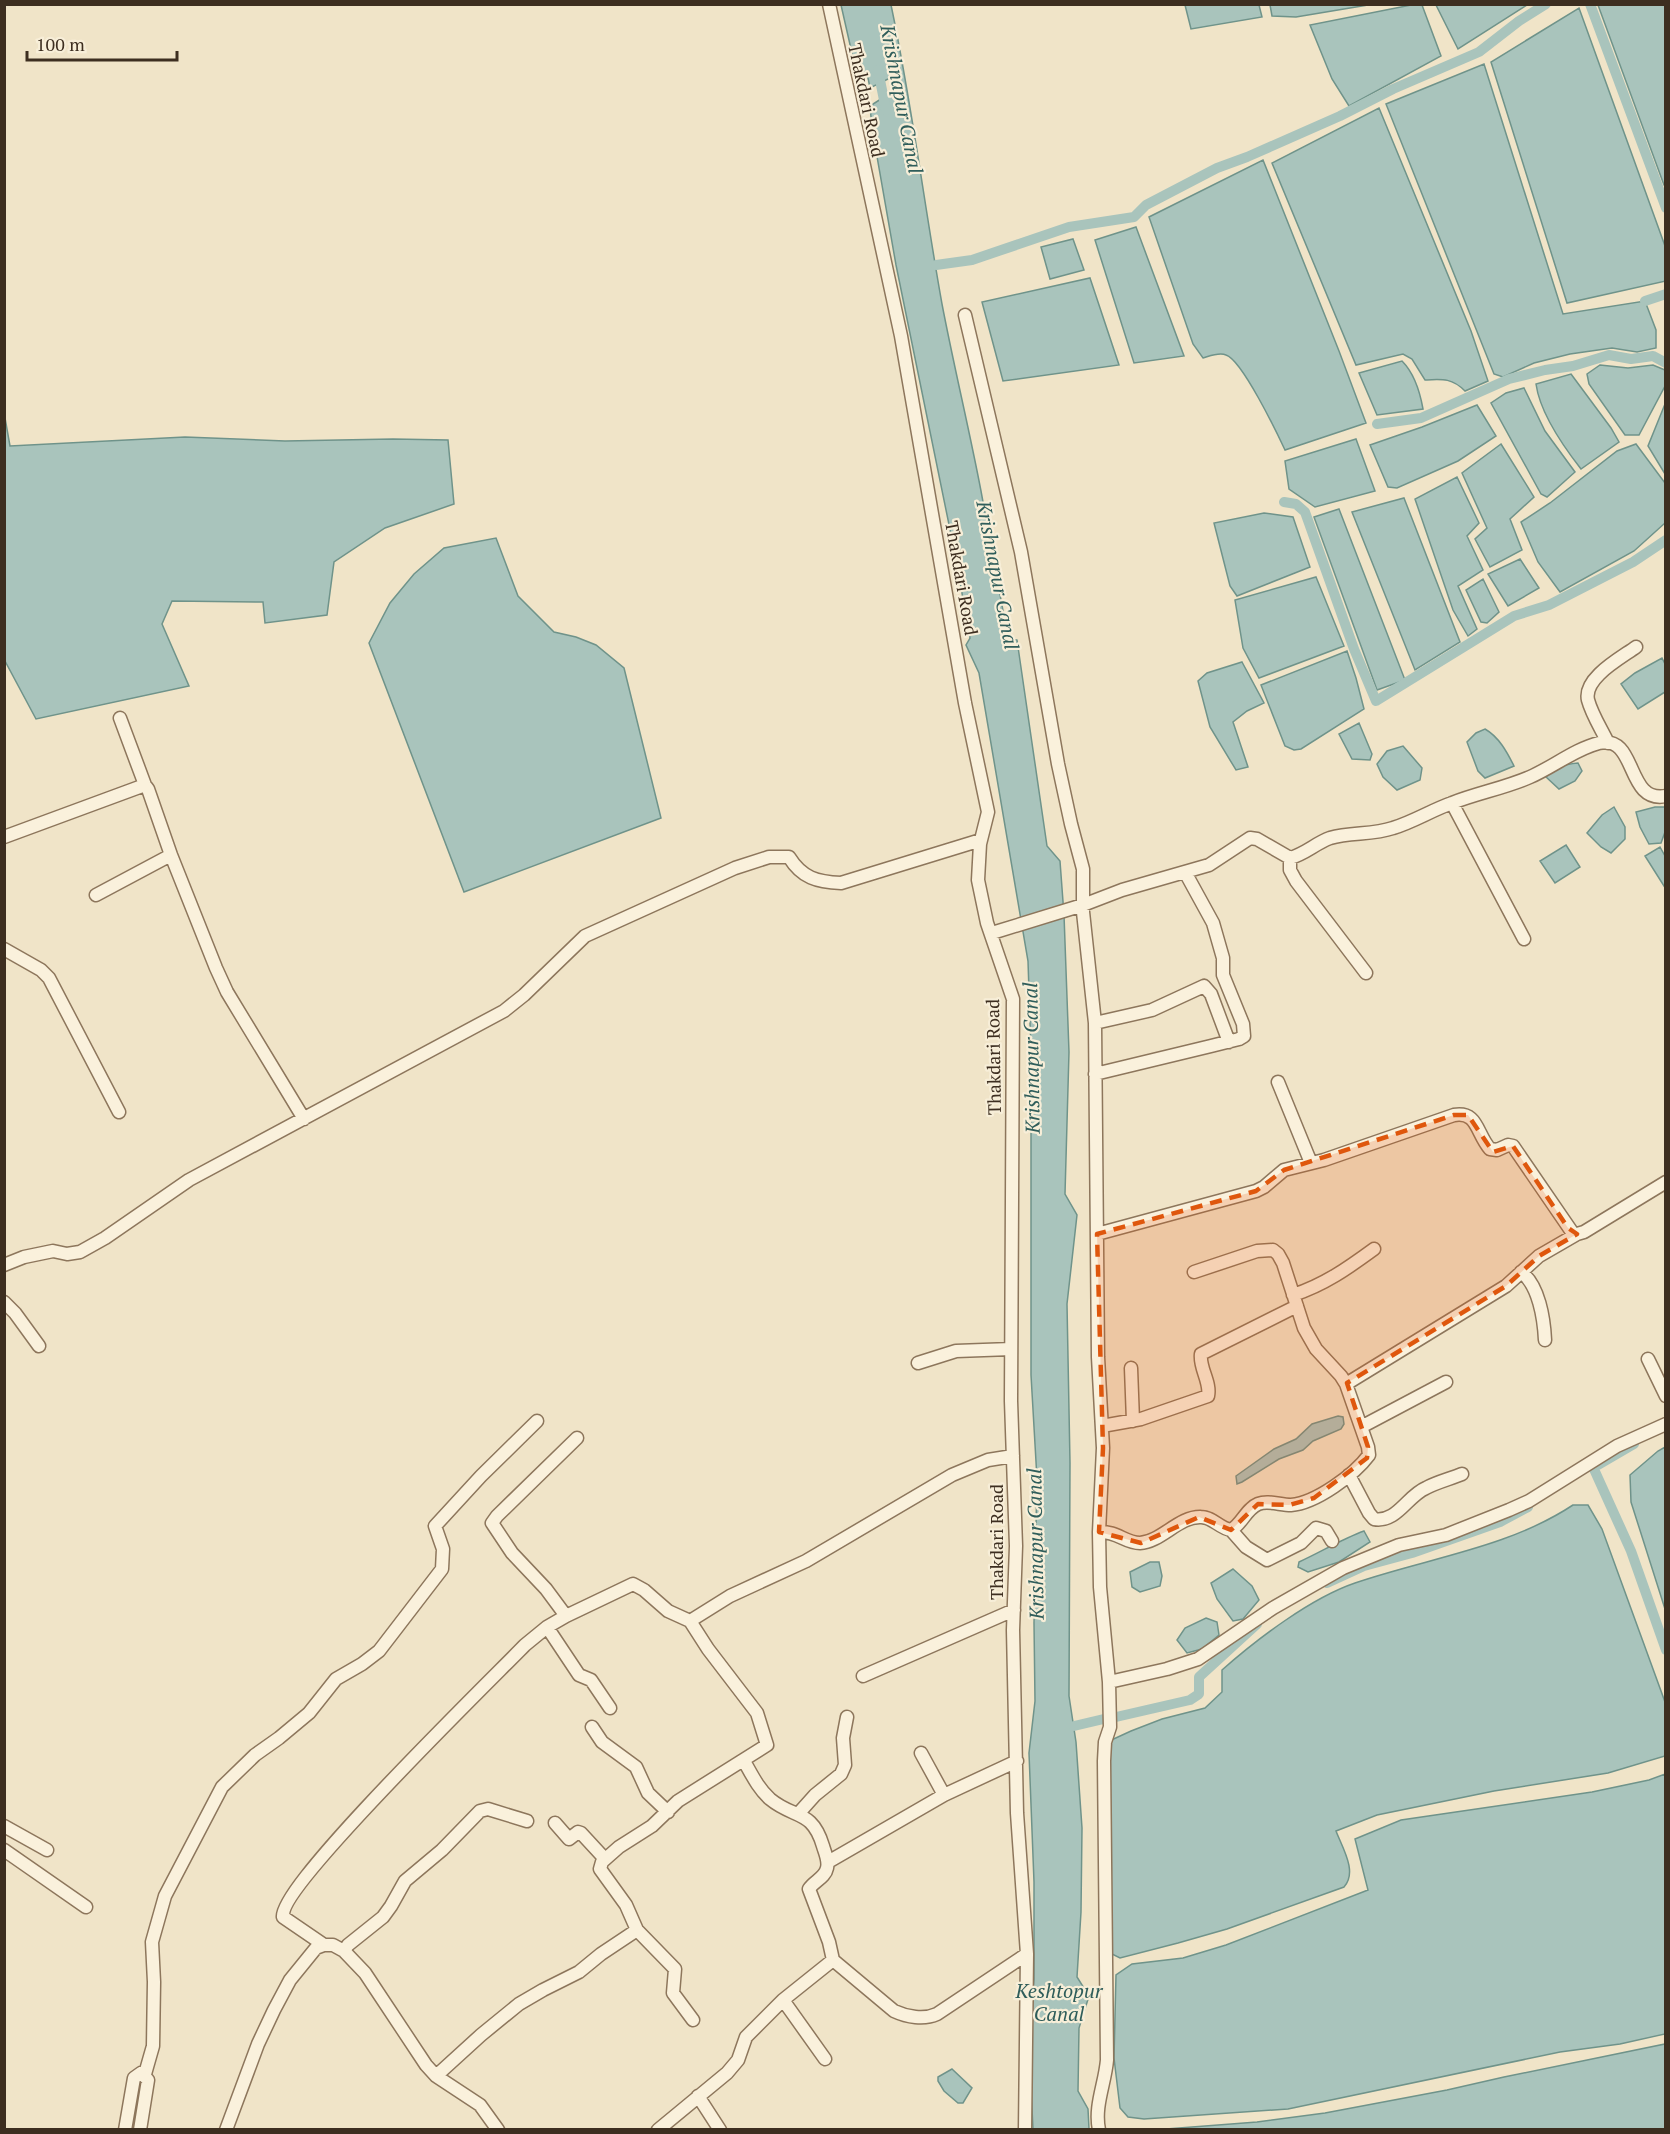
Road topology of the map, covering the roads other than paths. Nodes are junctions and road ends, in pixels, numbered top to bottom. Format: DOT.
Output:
graph roads {
  1 [pos="829,4"];
  2 [pos="965,315"];
  3 [pos="1636,647"];
  4 [pos="120,718"];
  5 [pos="1608,743"];
  6 [pos="145,785"];
  7 [pos="1665,796"];
  8 [pos="1452,803"];
  9 [pos="4,837"];
  10 [pos="981,840"];
  11 [pos="171,855"];
  12 [pos="1290,858"];
  13 [pos="1185,872"];
  14 [pos="96,895"];
  15 [pos="1077,906"];
  16 [pos="992,933"];
  17 [pos="1524,939"];
  18 [pos="4,949"];
  19 [pos="1366,973"];
  20 [pos="1095,1023"];
  21 [pos="1229,1042"];
  22 [pos="1095,1074"];
  23 [pos="1278,1082"];
  24 [pos="119,1112"];
  25 [pos="304,1119"];
  26 [pos="1311,1163"];
  27 [pos="1665,1182"];
  28 [pos="1097,1234"];
  29 [pos="1577,1234"];
  30 [pos="1374,1249"];
  31 [pos="4,1265"];
  32 [pos="1194,1272"];
  33 [pos="1521,1272"];
  34 [pos="1295,1300"];
  35 [pos="4,1302"];
  36 [pos="1545,1340"];
  37 [pos="39,1346"];
  38 [pos="1011,1349"];
  39 [pos="1648,1359"];
  40 [pos="918,1363"];
  41 [pos="1131,1368"];
  42 [pos="1446,1382"];
  43 [pos="1346,1384"];
  44 [pos="1665,1396"];
  45 [pos="537,1421"];
  46 [pos="1133,1421"];
  47 [pos="1665,1424"];
  48 [pos="1102,1426"];
  49 [pos="1361,1427"];
  50 [pos="577,1438"];
  51 [pos="1013,1456"];
  52 [pos="1462,1474"];
  53 [pos="1350,1475"];
  54 [pos="1231,1530"];
  55 [pos="1100,1532"];
  56 [pos="1332,1540"];
  57 [pos="1014,1610"];
  58 [pos="566,1616"];
  59 [pos="690,1621"];
  60 [pos="548,1627"];
  61 [pos="863,1676"];
  62 [pos="1109,1682"];
  63 [pos="610,1708"];
  64 [pos="847,1717"];
  65 [pos="592,1727"];
  66 [pos="921,1753"];
  67 [pos="744,1761"];
  68 [pos="1017,1761"];
  69 [pos="944,1795"];
  70 [pos="668,1812"];
  71 [pos="798,1814"];
  72 [pos="527,1821"];
  73 [pos="555,1823"];
  74 [pos="4,1826"];
  75 [pos="4,1850"];
  76 [pos="47,1850"];
  77 [pos="606,1859"];
  78 [pos="828,1862"];
  79 [pos="86,1907"];
  80 [pos="638,1930"];
  81 [pos="324,1945"];
  82 [pos="344,1951"];
  83 [pos="1027,1954"];
  84 [pos="833,1960"];
  85 [pos="783,2000"];
  86 [pos="693,2020"];
  87 [pos="825,2059"];
  88 [pos="145,2074"];
  89 [pos="436,2076"];
  90 [pos="698,2096"];
  91 [pos="125,2130"];
  92 [pos="140,2130"];
  93 [pos="226,2130"];
  94 [pos="498,2130"];
  95 [pos="658,2130"];
  96 [pos="720,2130"];
  97 [pos="1025,2130"];
  98 [pos="1099,2130"];
  1 -- 10 [label="street, Thakdari Road"];
  2 -- 15 [label="street"];
  3 -- 5 [label="street"];
  4 -- 6 [label="street"];
  5 -- 7 [label="street"];
  5 -- 8 [label="street"];
  6 -- 9 [label="street"];
  6 -- 11 [label="street"];
  8 -- 12 [label="street"];
  8 -- 17 [label="street"];
  10 -- 16 [label="street, Thakdari Road"];
  10 -- 25 [label="street"];
  11 -- 14 [label="street"];
  11 -- 25 [label="street"];
  12 -- 13 [label="street"];
  12 -- 19 [label="street"];
  13 -- 15 [label="street"];
  13 -- 21 [label="street"];
  15 -- 16 [label="street"];
  15 -- 20 [label="street"];
  16 -- 38 [label="street, Thakdari Road"];
  18 -- 24 [label="street"];
  20 -- 21 [label="street"];
  20 -- 22 [label="street"];
  21 -- 22 [label="street"];
  22 -- 28 [label="street"];
  23 -- 26 [label="street"];
  25 -- 31 [label="street"];
  26 -- 28 [label="street"];
  26 -- 29 [label="street"];
  27 -- 29 [label="street"];
  28 -- 48 [label="street"];
  29 -- 33 [label="street"];
  30 -- 34 [label="street"];
  32 -- 34 [label="street"];
  33 -- 36 [label="street"];
  33 -- 43 [label="street"];
  34 -- 43 [label="street"];
  34 -- 46 [label="street"];
  35 -- 37 [label="street"];
  38 -- 40 [label="street"];
  38 -- 51 [label="street, Thakdari Road"];
  39 -- 44 [label="street"];
  41 -- 46 [label="street"];
  42 -- 49 [label="street"];
  43 -- 49 [label="street"];
  45 -- 88 [label="street"];
  46 -- 48 [label="street"];
  47 -- 62 [label="street"];
  48 -- 55 [label="street"];
  49 -- 53 [label="street"];
  50 -- 58 [label="street"];
  51 -- 57 [label="street, Thakdari Road"];
  51 -- 59 [label="street"];
  52 -- 53 [label="street"];
  53 -- 54 [label="street"];
  54 -- 55 [label="street"];
  54 -- 56 [label="street"];
  55 -- 62 [label="street"];
  57 -- 61 [label="street"];
  57 -- 68 [label="street, Thakdari Road"];
  58 -- 59 [label="street"];
  58 -- 60 [label="street"];
  59 -- 67 [label="street"];
  60 -- 63 [label="street"];
  60 -- 81 [label="street"];
  62 -- 98 [label="street"];
  64 -- 71 [label="street"];
  65 -- 70 [label="street"];
  66 -- 69 [label="street"];
  67 -- 70 [label="street"];
  67 -- 71 [label="street"];
  68 -- 69 [label="street"];
  68 -- 83 [label="street, Thakdari Road"];
  69 -- 78 [label="street"];
  70 -- 77 [label="street"];
  71 -- 78 [label="street"];
  72 -- 82 [label="street"];
  73 -- 77 [label="street"];
  74 -- 76 [label="street"];
  75 -- 79 [label="street"];
  77 -- 80 [label="street"];
  78 -- 84 [label="street"];
  80 -- 86 [label="street"];
  80 -- 89 [label="street"];
  81 -- 82 [label="street"];
  81 -- 93 [label="street"];
  82 -- 89 [label="street"];
  83 -- 84 [label="street"];
  83 -- 97 [label="street, Thakdari Road"];
  84 -- 85 [label="street"];
  85 -- 87 [label="street"];
  85 -- 90 [label="street"];
  88 -- 91 [label="street"];
  88 -- 92 [label="street"];
  89 -- 94 [label="street"];
  90 -- 95 [label="street"];
  90 -- 96 [label="street"];
}
